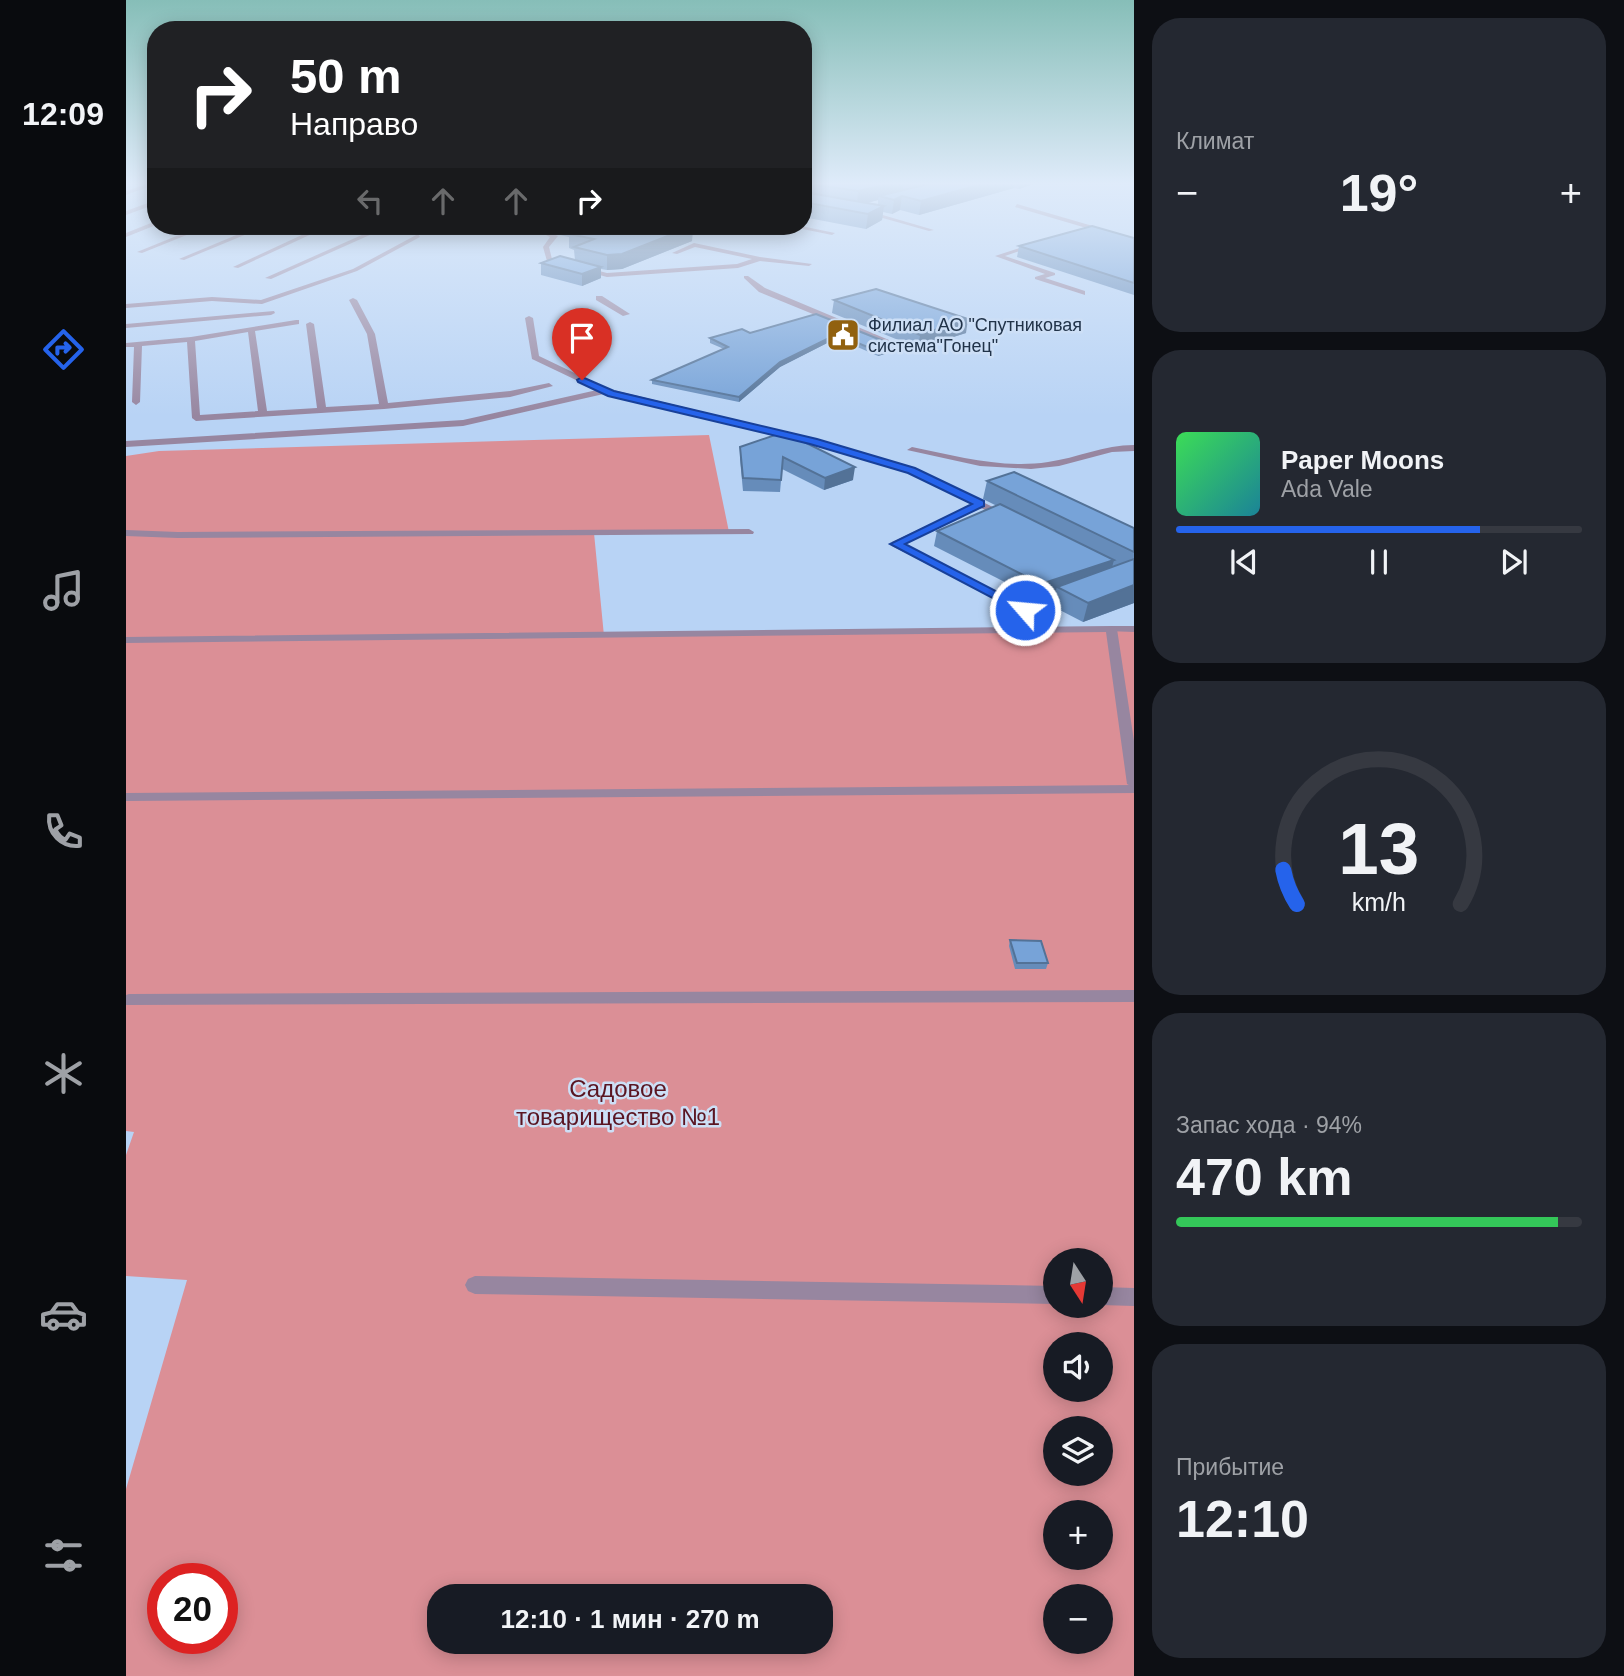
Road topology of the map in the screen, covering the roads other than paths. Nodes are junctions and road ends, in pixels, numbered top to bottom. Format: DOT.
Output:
graph roads {
  1 [pos="253,259"];
  2 [pos="312,259"];
  3 [pos="375,259"];
  4 [pos="548,259"];
  5 [pos="760,259"];
  6 [pos="762,259"];
  7 [pos="1008,259"];
  8 [pos="809,264"];
  9 [pos="236,267"];
  10 [pos="269,278"];
  11 [pos="746,278"];
  12 [pos="1082,293"];
  13 [pos="599,298"];
  14 [pos="354,300"];
  15 [pos="126,306"];
  16 [pos="271,313"];
  17 [pos="626,314"];
  18 [pos="529,318"];
  19 [pos="296,322"];
  20 [pos="310,324"];
  21 [pos="126,326"];
  22 [pos="251,329"];
  23 [pos="191,339"];
  24 [pos="138,344"];
  25 [pos="126,345"];
  26 [pos="904,348"];
  27 [pos="549,386"];
  28 [pos="605,391"];
  29 [pos="136,402"];
  30 [pos="384,406"];
  31 [pos="322,410"];
  32 [pos="262,414"];
  33 [pos="126,444"];
  34 [pos="1134,448"];
  35 [pos="912,450"];
  36 [pos="981,504"];
  37 [pos="1017,521"];
  38 [pos="749,532"];
  39 [pos="126,533"];
  40 [pos="1088,588"];
  41 [pos="1111,629"];
  42 [pos="1134,629"];
  43 [pos="126,640"];
  44 [pos="1134,786"];
  45 [pos="126,797"];
  46 [pos="1134,996"];
  47 [pos="129,1000"];
  48 [pos="475,1285"];
  49 [pos="1043,1295"];
  50 [pos="1113,1296"];
  51 [pos="1134,1297"];
  1 -- 9 [label="street"];
  2 -- 10 [label="street"];
  3 -- 15 [label="street"];
  4 -- 5 [label="street"];
  6 -- 8 [label="street"];
  7 -- 12 [label="street"];
  11 -- 26 [label="street"];
  13 -- 17 [label="street"];
  14 -- 30 [label="street"];
  16 -- 21 [label="street"];
  18 -- 28 [label="street"];
  19 -- 22 [label="street"];
  20 -- 31 [label="street"];
  22 -- 23 [label="street"];
  22 -- 32 [label="street"];
  23 -- 24 [label="street"];
  23 -- 32 [label="street"];
  24 -- 25 [label="street"];
  24 -- 29 [label="street"];
  27 -- 30 [label="street"];
  28 -- 33 [label="street"];
  28 -- 36 [label="street"];
  30 -- 31 [label="street"];
  31 -- 32 [label="street"];
  34 -- 35 [label="street"];
  36 -- 37 [label="street"];
  36 -- 40 [label="street"];
  38 -- 39 [label="street"];
  41 -- 42 [label="street"];
  41 -- 43 [label="street"];
  41 -- 44 [label="street"];
  44 -- 45 [label="street"];
  46 -- 47 [label="street"];
  48 -- 49 [label="street"];
  50 -- 51 [label="street"];
}
